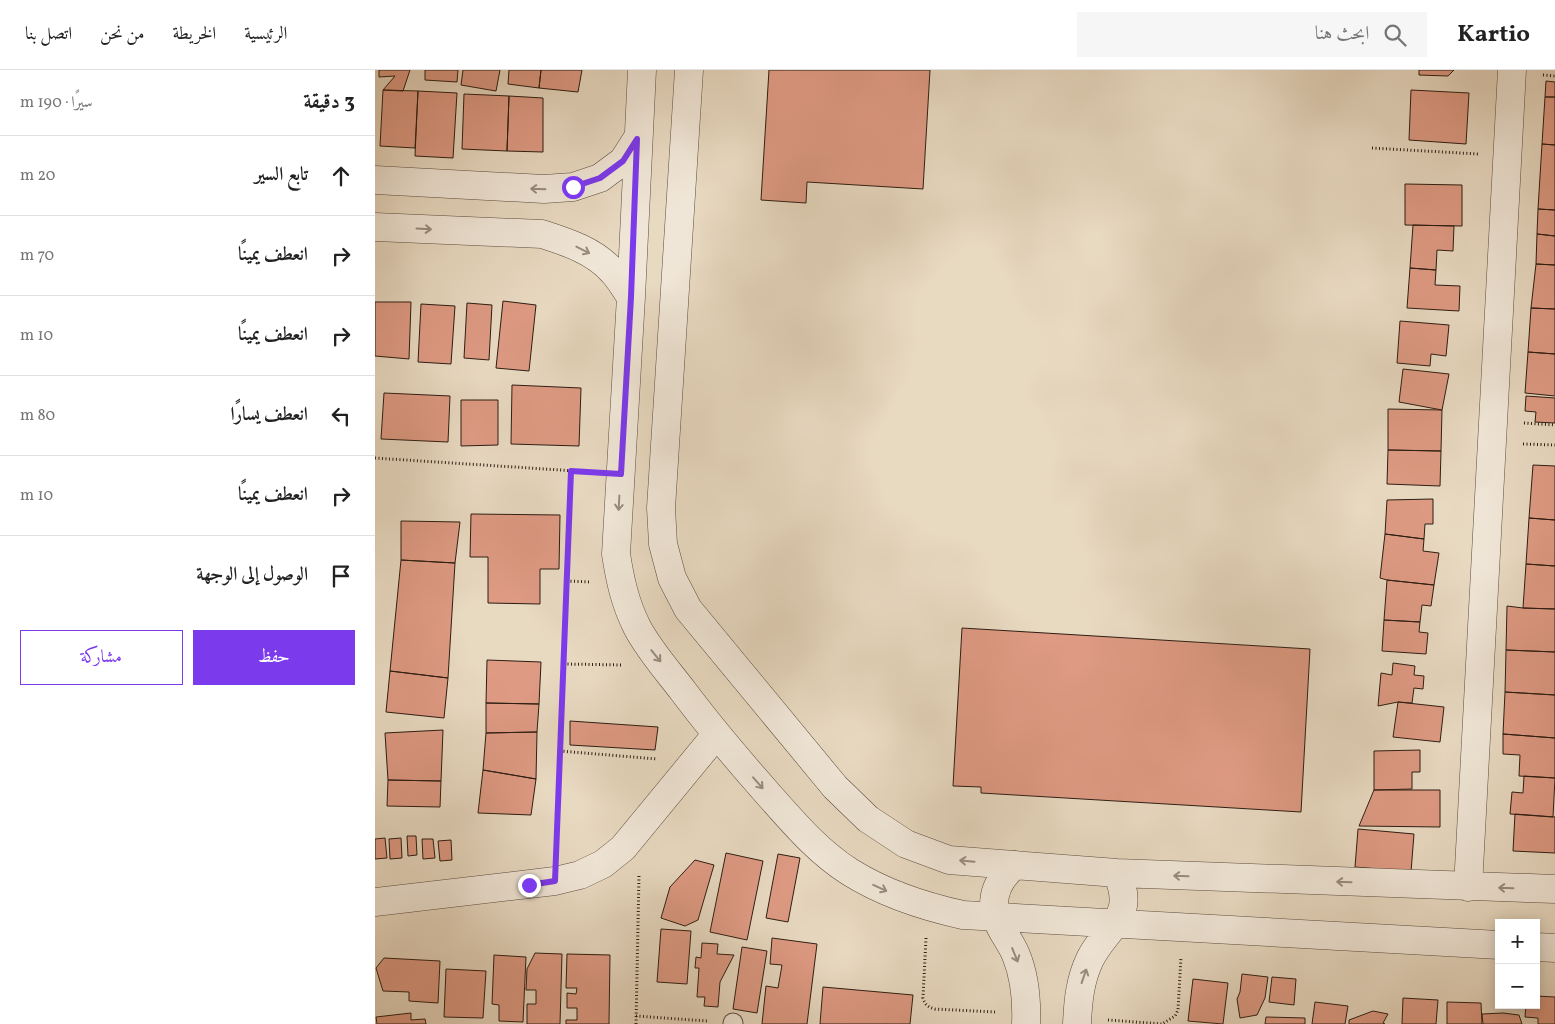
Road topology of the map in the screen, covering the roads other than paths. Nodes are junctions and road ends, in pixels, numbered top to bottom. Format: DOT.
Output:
graph roads {
  1 [pos="642,70"];
  2 [pos="689,70"];
  3 [pos="1512,70"];
  4 [pos="637,139"];
  5 [pos="375,180"];
  6 [pos="375,227"];
  7 [pos="631,297"];
  8 [pos="716,735"];
  9 [pos="1015,865"];
  10 [pos="1117,873"];
  11 [pos="1469,887"];
  12 [pos="1555,889"];
  13 [pos="375,902"];
  14 [pos="996,917"];
  15 [pos="1116,923"];
  16 [pos="1495,945"];
  17 [pos="1540,947"];
  18 [pos="1555,948"];
  19 [pos="1026,1018"];
  20 [pos="1077,1021"];
  1 -- 4 [label="street"];
  9 -- 2 [label="street, one-way"];
  3 -- 11 [label="street"];
  4 -- 5 [label="street, one-way"];
  4 -- 7 [label="street"];
  6 -- 7 [label="street, one-way"];
  7 -- 8 [label="street, one-way"];
  8 -- 13 [label="street"];
  8 -- 14 [label="street, one-way"];
  9 -- 10 [label="street"];
  9 -- 14 [label="street"];
  11 -- 10 [label="street, one-way"];
  10 -- 15 [label="street"];
  12 -- 11 [label="street, one-way"];
  14 -- 15 [label="street"];
  14 -- 19 [label="street, one-way"];
  15 -- 16 [label="street"];
  20 -- 15 [label="street, one-way"];
  17 -- 18 [label="street"];
}
